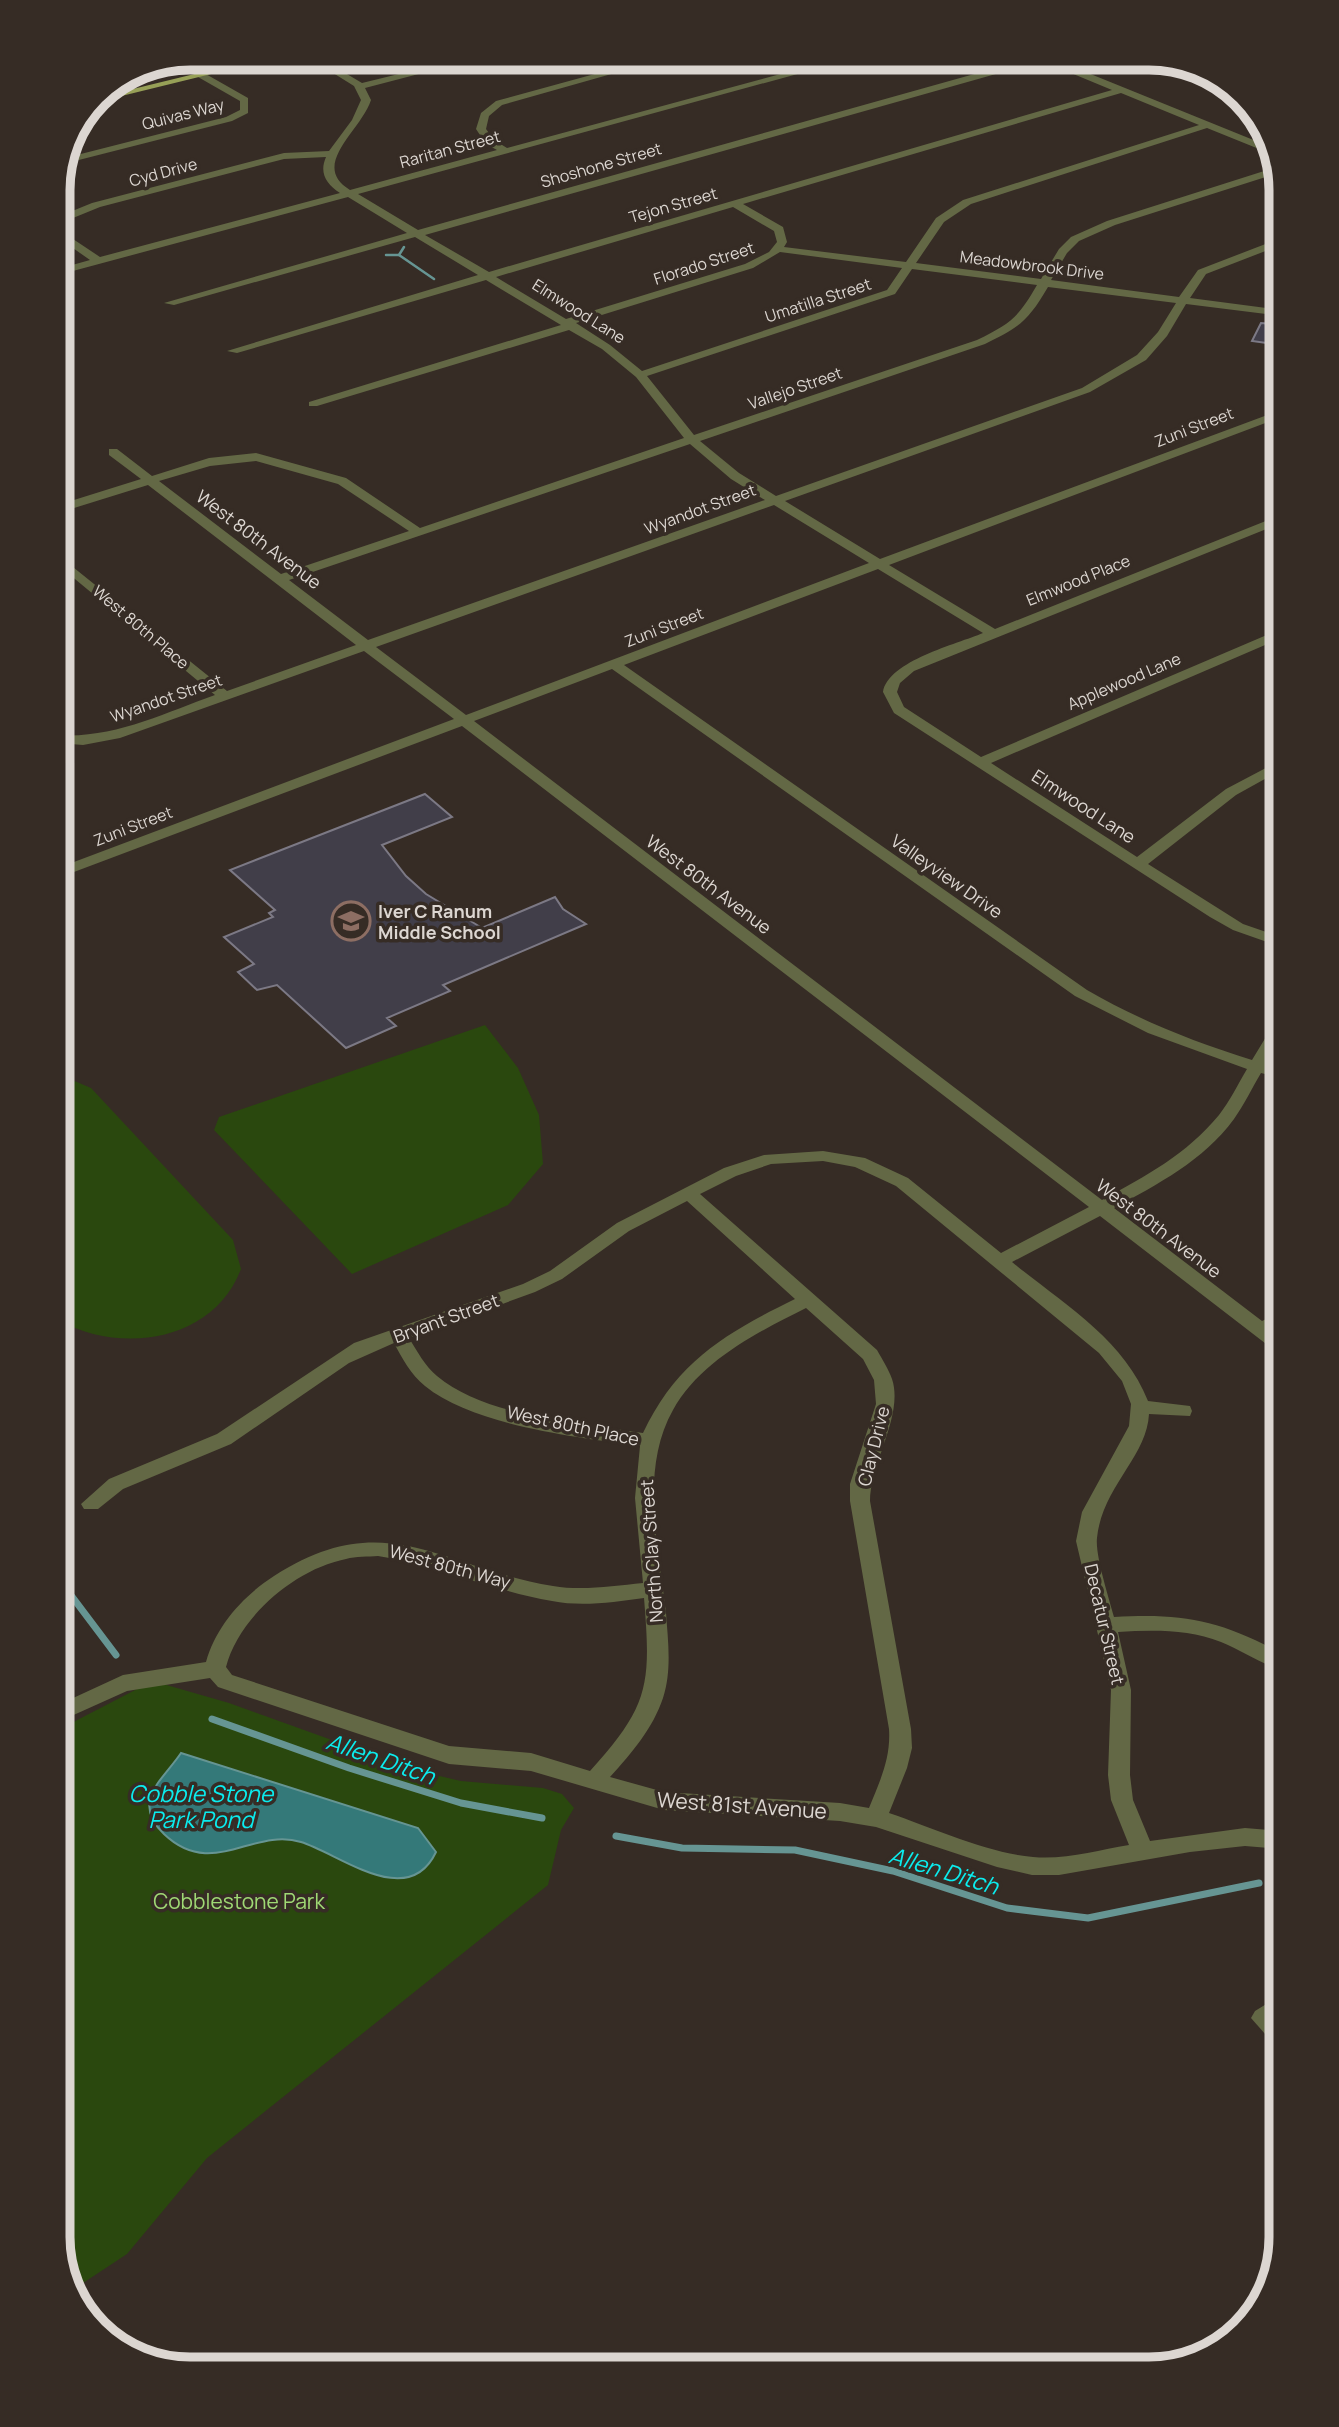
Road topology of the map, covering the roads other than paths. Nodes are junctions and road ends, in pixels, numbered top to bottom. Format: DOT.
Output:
graph roads {
  1 [pos="222,70"];
  2 [pos="334,70"];
  3 [pos="426,70"];
  4 [pos="619,70"];
  5 [pos="806,70"];
  6 [pos="999,70"];
  7 [pos="1072,70"];
  8 [pos="201,75"];
  9 [pos="360,86"];
  10 [pos="1121,90"];
  11 [pos="117,96"];
  12 [pos="1208,125"];
  13 [pos="1261,147"];
  14 [pos="505,151"];
  15 [pos="332,154"];
  16 [pos="74,158"];
  17 [pos="1268,173"];
  18 [pos="347,194"];
  19 [pos="735,204"];
  20 [pos="70,217"];
  21 [pos="415,233"];
  22 [pos="70,242"];
  23 [pos="1269,246"];
  24 [pos="778,249"];
  25 [pos="98,261"];
  26 [pos="911,266"];
  27 [pos="70,269"];
  28 [pos="487,276"];
  29 [pos="1045,283"];
  30 [pos="1182,300"];
  31 [pos="170,303"];
  32 [pos="1269,311"];
  33 [pos="569,323"];
  34 [pos="233,351"];
  35 [pos="640,374"];
  36 [pos="313,404"];
  37 [pos="1269,418"];
  38 [pos="692,440"];
  39 [pos="113,452"];
  40 [pos="150,480"];
  41 [pos="774,501"];
  42 [pos="70,505"];
  43 [pos="1269,524"];
  44 [pos="418,532"];
  45 [pos="878,565"];
  46 [pos="70,569"];
  47 [pos="280,579"];
  48 [pos="992,634"];
  49 [pos="1269,638"];
  50 [pos="367,646"];
  51 [pos="614,664"];
  52 [pos="892,681"];
  53 [pos="225,696"];
  54 [pos="464,721"];
  55 [pos="70,740"];
  56 [pos="981,761"];
  57 [pos="1269,771"];
  58 [pos="1138,864"];
  59 [pos="70,869"];
  60 [pos="1269,938"];
  61 [pos="1269,1047"];
  62 [pos="1258,1067"];
  63 [pos="1269,1070"];
  64 [pos="810,1156"];
  65 [pos="688,1193"];
  66 [pos="1101,1208"];
  67 [pos="999,1262"];
  68 [pos="810,1299"];
  69 [pos="1269,1325"];
  70 [pos="1261,1330"];
  71 [pos="398,1335"];
  72 [pos="1269,1336"];
  73 [pos="1140,1408"];
  74 [pos="1183,1411"];
  75 [pos="651,1441"];
  76 [pos="90,1504"];
  77 [pos="653,1589"];
  78 [pos="1106,1625"];
  79 [pos="1269,1656"];
  80 [pos="215,1669"];
  81 [pos="70,1708"];
  82 [pos="595,1779"];
  83 [pos="876,1818"];
  84 [pos="1269,1839"];
  85 [pos="1143,1852"];
  1 -- 8 [label="main road"];
  2 -- 9 [label="street"];
  3 -- 9 [label="street"];
  4 -- 14 [label="street"];
  5 -- 14 [label="street, Raritan Street"];
  6 -- 21 [label="street, Shoshone Street"];
  7 -- 10 [label="street"];
  8 -- 11 [label="main road"];
  8 -- 16 [label="street, Quivas Way"];
  9 -- 15 [label="street"];
  10 -- 12 [label="street"];
  10 -- 19 [label="street, Tejon Street"];
  12 -- 13 [label="street"];
  12 -- 26 [label="street, Umatilla Street"];
  14 -- 18 [label="street, Raritan Street"];
  15 -- 18 [label="street, Elmwood Lane"];
  15 -- 20 [label="street, Cyd Drive"];
  17 -- 29 [label="street, Vallejo Street"];
  18 -- 21 [label="street, Elmwood Lane"];
  18 -- 25 [label="street, Raritan Street"];
  19 -- 24 [label="street, Florado Street"];
  19 -- 28 [label="street, Tejon Street"];
  21 -- 28 [label="street, Elmwood Lane"];
  21 -- 31 [label="street, Shoshone Street"];
  22 -- 25 [label="street, Cyd Drive"];
  23 -- 30 [label="street, Wyandot Street"];
  24 -- 26 [label="street, Meadowbrook Drive"];
  24 -- 33 [label="street, Florado Street"];
  25 -- 27 [label="street, Raritan Street"];
  26 -- 29 [label="street, Meadowbrook Drive"];
  26 -- 35 [label="street, Umatilla Street"];
  28 -- 33 [label="street, Elmwood Lane"];
  28 -- 34 [label="street, Tejon Street"];
  29 -- 30 [label="street, Meadowbrook Drive"];
  29 -- 38 [label="street, Vallejo Street"];
  30 -- 32 [label="street, Meadowbrook Drive"];
  30 -- 41 [label="street, Wyandot Street"];
  33 -- 35 [label="street, Elmwood Lane"];
  33 -- 36 [label="street, Florado Street"];
  35 -- 38 [label="street, Elmwood Lane"];
  37 -- 45 [label="street, Zuni Street"];
  38 -- 41 [label="street, Elmwood Lane"];
  38 -- 44 [label="street, Vallejo Street"];
  39 -- 40 [label="street, West 80th Avenue"];
  40 -- 42 [label="street"];
  40 -- 44 [label="street"];
  40 -- 47 [label="street, West 80th Avenue"];
  41 -- 45 [label="street, Elmwood Lane"];
  41 -- 50 [label="street, Wyandot Street"];
  43 -- 48 [label="street, Elmwood Place"];
  44 -- 47 [label="street, Vallejo Street"];
  45 -- 48 [label="street, Elmwood Lane"];
  45 -- 51 [label="street, Zuni Street"];
  46 -- 53 [label="street, West 80th Place"];
  47 -- 50 [label="street, West 80th Avenue"];
  48 -- 52 [label="street, Elmwood Place"];
  49 -- 56 [label="street, Applewood Lane"];
  50 -- 53 [label="street, Wyandot Street"];
  50 -- 54 [label="street, West 80th Avenue"];
  51 -- 54 [label="street, Zuni Street"];
  51 -- 62 [label="street, Valleyview Drive"];
  52 -- 56 [label="street, Elmwood Lane"];
  53 -- 55 [label="street, Wyandot Street"];
  54 -- 59 [label="street, Zuni Street"];
  54 -- 66 [label="street, West 80th Avenue"];
  56 -- 58 [label="street, Elmwood Lane"];
  57 -- 58 [label="street"];
  58 -- 60 [label="street, Elmwood Lane"];
  61 -- 62 [label="street"];
  62 -- 63 [label="street, Valleyview Drive"];
  62 -- 66 [label="street"];
  64 -- 65 [label="street, Bryant Street"];
  64 -- 67 [label="street, Decatur Street"];
  65 -- 68 [label="street, Clay Drive"];
  65 -- 71 [label="street, Bryant Street"];
  66 -- 67 [label="street"];
  66 -- 70 [label="street, West 80th Avenue"];
  67 -- 73 [label="street, Decatur Street"];
  68 -- 75 [label="street, North Clay Street"];
  68 -- 83 [label="street, Clay Drive"];
  69 -- 70 [label="street"];
  70 -- 72 [label="street, West 80th Avenue"];
  71 -- 75 [label="street, West 80th Place"];
  71 -- 76 [label="street, Bryant Street"];
  73 -- 74 [label="street"];
  73 -- 78 [label="street, Decatur Street"];
  75 -- 77 [label="street, North Clay Street"];
  77 -- 80 [label="street, West 80th Way"];
  77 -- 82 [label="street, North Clay Street"];
  78 -- 79 [label="street"];
  78 -- 85 [label="street, Decatur Street"];
  80 -- 81 [label="street"];
  80 -- 82 [label="street, West 81st Avenue"];
  82 -- 83 [label="street, West 81st Avenue"];
  83 -- 85 [label="street, West 81st Avenue"];
  84 -- 85 [label="street, West 81st Avenue"];
}
